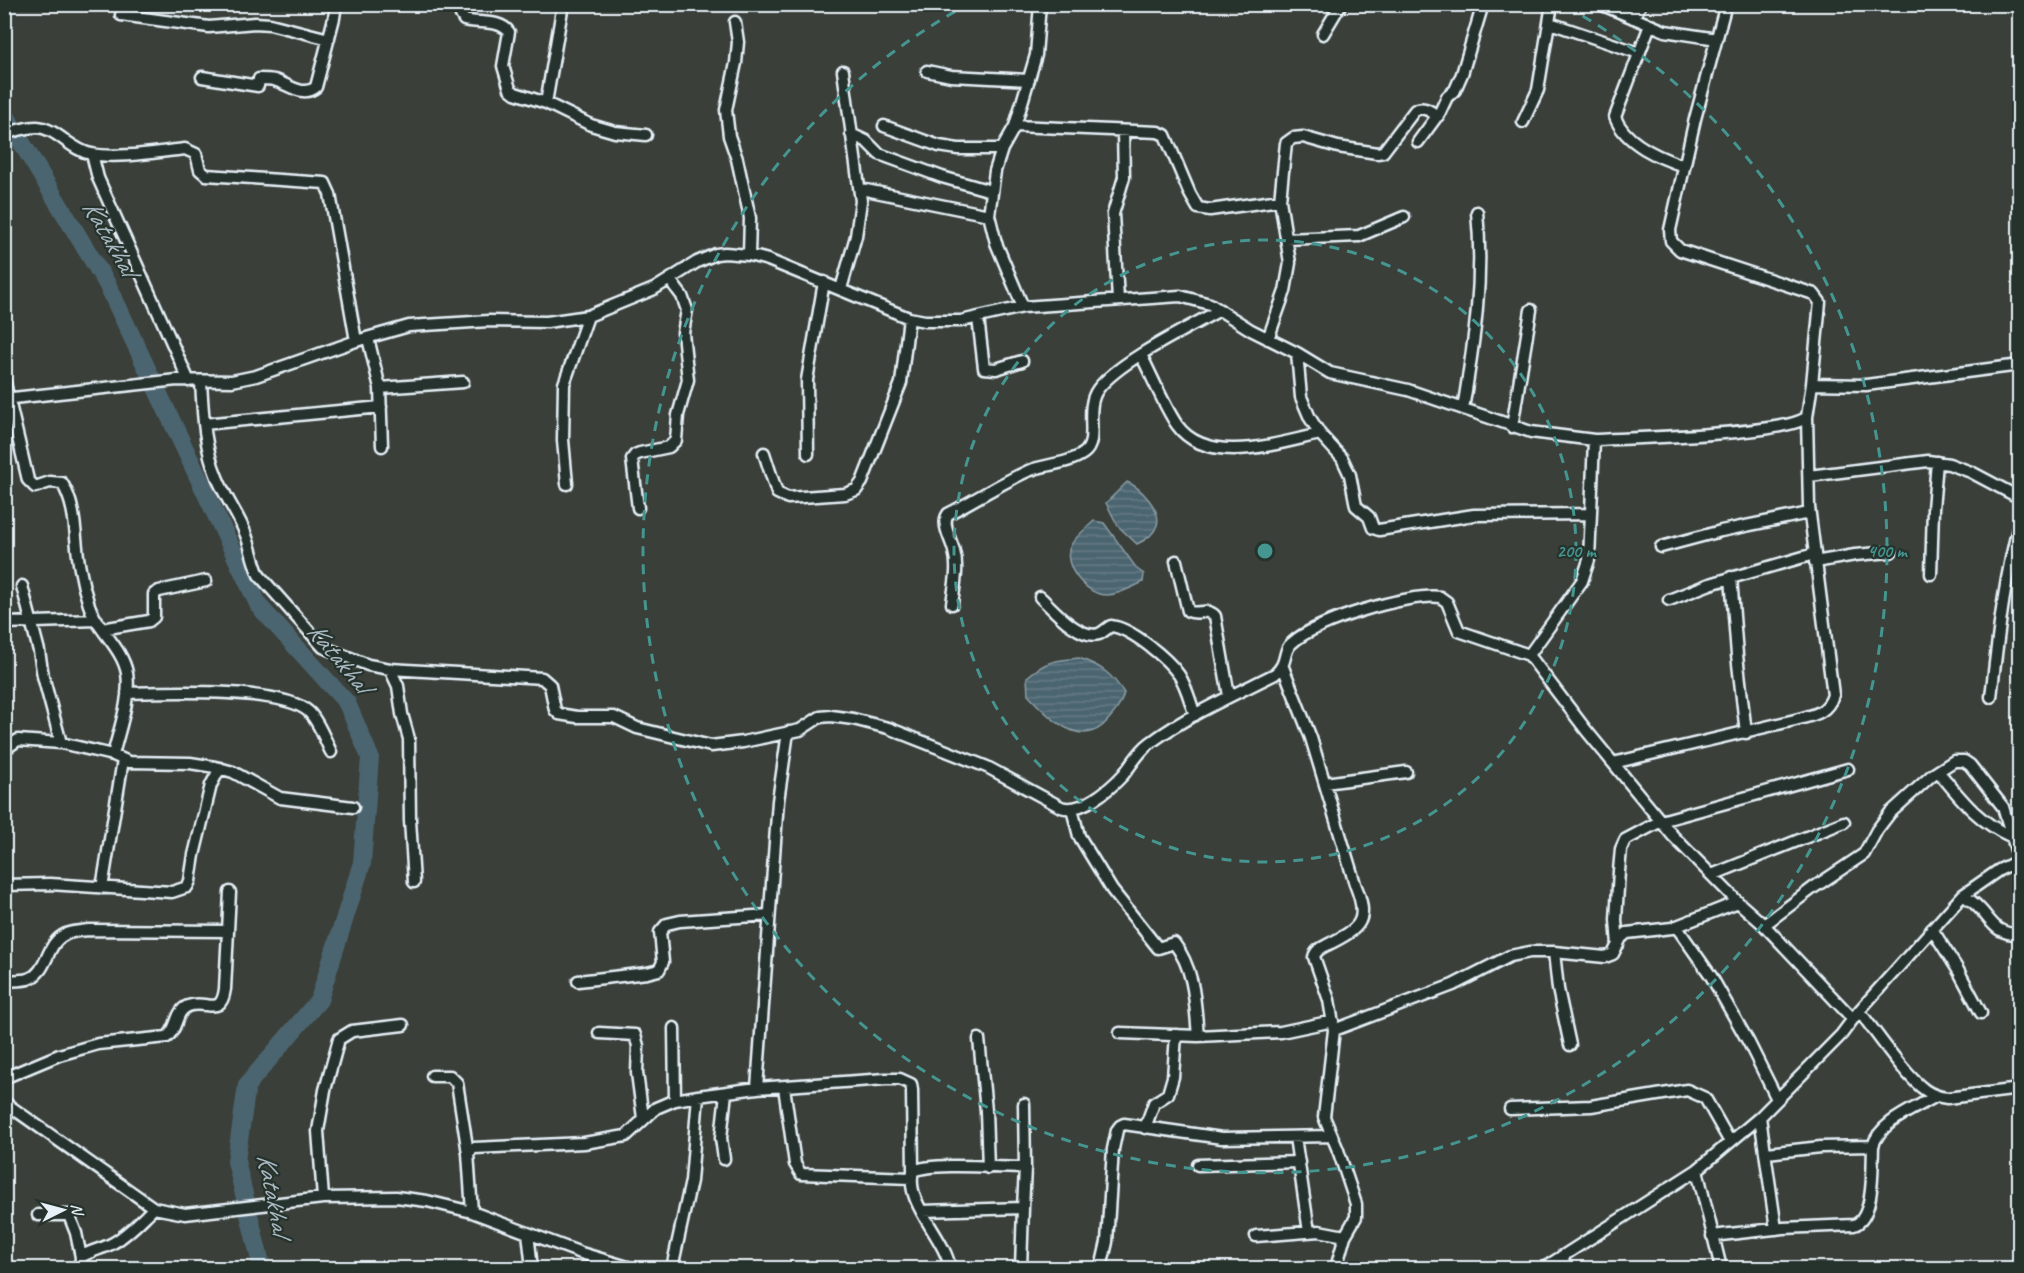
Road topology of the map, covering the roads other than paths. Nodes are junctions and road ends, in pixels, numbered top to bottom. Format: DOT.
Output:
graph roads {
  1 [pos="336,4"];
  2 [pos="460,4"];
  3 [pos="563,4"];
  4 [pos="1040,4"];
  5 [pos="1341,4"];
  6 [pos="1483,4"];
  7 [pos="1552,4"];
  8 [pos="1600,4"];
  9 [pos="1641,4"];
  10 [pos="1726,4"];
  11 [pos="122,15"];
  12 [pos="1633,18"];
  13 [pos="735,22"];
  14 [pos="1550,23"];
  15 [pos="1650,25"];
  16 [pos="1323,34"];
  17 [pos="329,39"];
  18 [pos="1717,39"];
  19 [pos="1639,53"];
  20 [pos="843,71"];
  21 [pos="927,71"];
  22 [pos="202,77"];
  23 [pos="1029,80"];
  24 [pos="546,103"];
  25 [pos="1438,116"];
  26 [pos="1523,122"];
  27 [pos="884,126"];
  28 [pos="1015,126"];
  29 [pos="1123,131"];
  30 [pos="4,134"];
  31 [pos="851,134"];
  32 [pos="646,135"];
  33 [pos="1418,142"];
  34 [pos="1002,149"];
  35 [pos="92,154"];
  36 [pos="1684,166"];
  37 [pos="861,189"];
  38 [pos="991,190"];
  39 [pos="1280,200"];
  40 [pos="1477,212"];
  41 [pos="989,215"];
  42 [pos="1404,217"];
  43 [pos="1287,238"];
  44 [pos="749,255"];
  45 [pos="670,280"];
  46 [pos="824,282"];
  47 [pos="841,289"];
  48 [pos="1118,300"];
  49 [pos="1023,307"];
  50 [pos="1220,310"];
  51 [pos="1531,310"];
  52 [pos="588,316"];
  53 [pos="909,318"];
  54 [pos="978,318"];
  55 [pos="368,338"];
  56 [pos="1268,339"];
  57 [pos="356,341"];
  58 [pos="1297,353"];
  59 [pos="1141,355"];
  60 [pos="1022,361"];
  61 [pos="2019,365"];
  62 [pos="4,379"];
  63 [pos="183,381"];
  64 [pos="201,382"];
  65 [pos="463,382"];
  66 [pos="1812,384"];
  67 [pos="380,388"];
  68 [pos="6,399"];
  69 [pos="381,407"];
  70 [pos="1463,410"];
  71 [pos="1807,417"];
  72 [pos="204,424"];
  73 [pos="1512,427"];
  74 [pos="1320,434"];
  75 [pos="1594,440"];
  76 [pos="382,446"];
  77 [pos="764,453"];
  78 [pos="808,454"];
  79 [pos="1937,462"];
  80 [pos="1809,476"];
  81 [pos="567,484"];
  82 [pos="2019,498"];
  83 [pos="638,508"];
  84 [pos="1809,513"];
  85 [pos="1590,514"];
  86 [pos="2019,521"];
  87 [pos="1661,547"];
  88 [pos="1891,552"];
  89 [pos="1814,558"];
  90 [pos="1176,561"];
  91 [pos="1931,574"];
  92 [pos="1731,577"];
  93 [pos="206,581"];
  94 [pos="22,586"];
  95 [pos="1040,597"];
  96 [pos="1669,600"];
  97 [pos="952,604"];
  98 [pos="32,621"];
  99 [pos="4,623"];
  100 [pos="99,625"];
  101 [pos="1529,655"];
  102 [pos="1284,667"];
  103 [pos="390,669"];
  104 [pos="127,693"];
  105 [pos="1229,696"];
  106 [pos="1991,697"];
  107 [pos="1195,715"];
  108 [pos="788,732"];
  109 [pos="1746,733"];
  110 [pos="61,743"];
  111 [pos="4,750"];
  112 [pos="331,752"];
  113 [pos="118,757"];
  114 [pos="1613,763"];
  115 [pos="220,768"];
  116 [pos="1848,769"];
  117 [pos="1406,771"];
  118 [pos="1938,771"];
  119 [pos="1325,783"];
  120 [pos="353,807"];
  121 [pos="1072,809"];
  122 [pos="1661,821"];
  123 [pos="1844,822"];
  124 [pos="2012,837"];
  125 [pos="2019,860"];
  126 [pos="1712,875"];
  127 [pos="414,882"];
  128 [pos="4,885"];
  129 [pos="102,888"];
  130 [pos="230,892"];
  131 [pos="1963,895"];
  132 [pos="1738,902"];
  133 [pos="769,915"];
  134 [pos="1764,925"];
  135 [pos="1676,926"];
  136 [pos="1932,929"];
  137 [pos="228,931"];
  138 [pos="2019,934"];
  139 [pos="1618,946"];
  140 [pos="1554,952"];
  141 [pos="4,981"];
  142 [pos="578,981"];
  143 [pos="1981,1013"];
  144 [pos="1856,1015"];
  145 [pos="403,1025"];
  146 [pos="1333,1026"];
  147 [pos="674,1028"];
  148 [pos="599,1033"];
  149 [pos="1120,1033"];
  150 [pos="1176,1035"];
  151 [pos="1198,1036"];
  152 [pos="979,1039"];
  153 [pos="1570,1045"];
  154 [pos="432,1076"];
  155 [pos="4,1078"];
  156 [pos="784,1087"];
  157 [pos="757,1088"];
  158 [pos="2019,1089"];
  159 [pos="726,1093"];
  160 [pos="698,1096"];
  161 [pos="1936,1096"];
  162 [pos="1778,1099"];
  163 [pos="675,1100"];
  164 [pos="4,1102"];
  165 [pos="1024,1104"];
  166 [pos="1510,1109"];
  167 [pos="1760,1116"];
  168 [pos="643,1118"];
  169 [pos="1145,1128"];
  170 [pos="1332,1136"];
  171 [pos="1295,1137"];
  172 [pos="1731,1142"];
  173 [pos="1873,1146"];
  174 [pos="468,1153"];
  175 [pos="1767,1153"];
  176 [pos="724,1159"];
  177 [pos="1299,1162"];
  178 [pos="1198,1165"];
  179 [pos="988,1168"];
  180 [pos="1025,1168"];
  181 [pos="1697,1170"];
  182 [pos="912,1175"];
  183 [pos="323,1198"];
  184 [pos="154,1208"];
  185 [pos="1023,1208"];
  186 [pos="922,1211"];
  187 [pos="472,1212"];
  188 [pos="38,1215"];
  189 [pos="1776,1229"];
  190 [pos="1309,1232"];
  191 [pos="528,1233"];
  192 [pos="1256,1236"];
  193 [pos="1345,1236"];
  194 [pos="1712,1236"];
  195 [pos="1562,1256"];
  196 [pos="81,1257"];
  197 [pos="80,1269"];
  198 [pos="532,1269"];
  199 [pos="631,1269"];
  200 [pos="672,1269"];
  201 [pos="950,1269"];
  202 [pos="1021,1269"];
  203 [pos="1101,1269"];
  204 [pos="1336,1269"];
  205 [pos="1544,1269"];
  206 [pos="1566,1269"];
  207 [pos="1721,1269"];
  1 -- 17 [label="street"];
  2 -- 24 [label="street"];
  3 -- 24 [label="street"];
  4 -- 23 [label="street"];
  5 -- 16 [label="street"];
  6 -- 25 [label="street"];
  7 -- 14 [label="street"];
  8 -- 12 [label="street"];
  9 -- 12 [label="street"];
  10 -- 18 [label="street"];
  11 -- 17 [label="street"];
  12 -- 15 [label="street"];
  13 -- 44 [label="street"];
  14 -- 19 [label="street"];
  14 -- 26 [label="street"];
  15 -- 18 [label="street"];
  15 -- 19 [label="street"];
  17 -- 22 [label="street"];
  18 -- 36 [label="street"];
  19 -- 36 [label="street"];
  20 -- 31 [label="street"];
  21 -- 23 [label="street"];
  23 -- 28 [label="street"];
  24 -- 32 [label="street"];
  25 -- 33 [label="street"];
  25 -- 39 [label="street"];
  27 -- 34 [label="street"];
  28 -- 29 [label="street"];
  28 -- 34 [label="street"];
  29 -- 39 [label="street"];
  29 -- 48 [label="street"];
  30 -- 35 [label="street"];
  31 -- 37 [label="street"];
  31 -- 38 [label="street"];
  34 -- 38 [label="street"];
  35 -- 57 [label="street"];
  35 -- 63 [label="street"];
  36 -- 66 [label="street"];
  37 -- 41 [label="street"];
  37 -- 47 [label="street"];
  38 -- 41 [label="street"];
  39 -- 43 [label="street"];
  40 -- 70 [label="street"];
  41 -- 49 [label="street"];
  42 -- 43 [label="street"];
  43 -- 56 [label="street"];
  44 -- 45 [label="street"];
  44 -- 46 [label="street"];
  45 -- 52 [label="street"];
  45 -- 83 [label="street"];
  46 -- 47 [label="street"];
  46 -- 78 [label="street"];
  47 -- 53 [label="street"];
  48 -- 49 [label="street"];
  48 -- 50 [label="street"];
  49 -- 54 [label="street"];
  50 -- 56 [label="street"];
  50 -- 59 [label="street"];
  51 -- 73 [label="street"];
  52 -- 55 [label="street"];
  52 -- 81 [label="street"];
  53 -- 54 [label="street"];
  53 -- 77 [label="street"];
  54 -- 60 [label="street"];
  55 -- 57 [label="street"];
  55 -- 67 [label="street"];
  56 -- 58 [label="street"];
  57 -- 64 [label="street"];
  58 -- 70 [label="street"];
  58 -- 74 [label="street"];
  59 -- 74 [label="street"];
  59 -- 97 [label="street"];
  61 -- 66 [label="street"];
  62 -- 68 [label="street"];
  63 -- 64 [label="street"];
  63 -- 68 [label="street"];
  64 -- 72 [label="street"];
  65 -- 67 [label="street"];
  66 -- 71 [label="street"];
  67 -- 69 [label="street"];
  68 -- 100 [label="street"];
  69 -- 72 [label="street"];
  69 -- 76 [label="street"];
  70 -- 73 [label="street"];
  71 -- 75 [label="street"];
  71 -- 80 [label="street"];
  72 -- 103 [label="street"];
  73 -- 75 [label="street"];
  74 -- 85 [label="street"];
  75 -- 85 [label="street"];
  79 -- 80 [label="street"];
  79 -- 82 [label="street"];
  79 -- 91 [label="street"];
  80 -- 84 [label="street"];
  84 -- 87 [label="street"];
  84 -- 89 [label="street"];
  85 -- 101 [label="street"];
  86 -- 106 [label="street"];
  88 -- 89 [label="street"];
  89 -- 92 [label="street"];
  89 -- 109 [label="street"];
  90 -- 105 [label="street"];
  92 -- 96 [label="street"];
  92 -- 109 [label="street"];
  93 -- 100 [label="street"];
  94 -- 98 [label="street"];
  95 -- 107 [label="street"];
  98 -- 99 [label="street"];
  98 -- 100 [label="street"];
  98 -- 110 [label="street"];
  100 -- 104 [label="street"];
  101 -- 102 [label="street"];
  101 -- 114 [label="street"];
  102 -- 105 [label="street"];
  102 -- 119 [label="street"];
  103 -- 108 [label="street"];
  103 -- 127 [label="street"];
  104 -- 112 [label="street"];
  104 -- 113 [label="street"];
  105 -- 107 [label="street"];
  107 -- 121 [label="street"];
  108 -- 121 [label="street"];
  108 -- 133 [label="street"];
  109 -- 114 [label="street"];
  110 -- 111 [label="street"];
  110 -- 113 [label="street"];
  113 -- 115 [label="street"];
  113 -- 129 [label="street"];
  114 -- 122 [label="street"];
  115 -- 120 [label="street"];
  115 -- 129 [label="street"];
  116 -- 122 [label="street"];
  117 -- 119 [label="street"];
  118 -- 124 [label="street"];
  118 -- 124 [label="street"];
  118 -- 134 [label="street"];
  119 -- 146 [label="street"];
  121 -- 151 [label="street"];
  122 -- 126 [label="street"];
  122 -- 139 [label="street"];
  123 -- 126 [label="street"];
  124 -- 125 [label="street"];
  125 -- 131 [label="street"];
  126 -- 132 [label="street"];
  128 -- 129 [label="street"];
  130 -- 137 [label="street"];
  131 -- 136 [label="street"];
  131 -- 138 [label="street"];
  132 -- 134 [label="street"];
  132 -- 135 [label="street"];
  133 -- 142 [label="street"];
  133 -- 157 [label="street"];
  134 -- 144 [label="street"];
  135 -- 139 [label="street"];
  135 -- 162 [label="street"];
  136 -- 143 [label="street"];
  136 -- 144 [label="street"];
  137 -- 141 [label="street"];
  137 -- 155 [label="street"];
  139 -- 140 [label="street"];
  140 -- 146 [label="street"];
  140 -- 153 [label="street"];
  144 -- 161 [label="street"];
  144 -- 162 [label="street"];
  145 -- 183 [label="street"];
  146 -- 151 [label="street"];
  146 -- 170 [label="street"];
  147 -- 163 [label="street"];
  148 -- 168 [label="street"];
  149 -- 150 [label="street"];
  150 -- 151 [label="street"];
  150 -- 169 [label="street"];
  152 -- 179 [label="street"];
  154 -- 174 [label="street"];
  156 -- 157 [label="street"];
  156 -- 182 [label="street"];
  156 -- 182 [label="street"];
  157 -- 159 [label="street"];
  158 -- 161 [label="street"];
  159 -- 160 [label="street"];
  159 -- 176 [label="street"];
  160 -- 163 [label="street"];
  160 -- 200 [label="street"];
  161 -- 173 [label="street"];
  162 -- 167 [label="street"];
  163 -- 168 [label="street"];
  164 -- 184 [label="street"];
  165 -- 180 [label="street"];
  166 -- 172 [label="street"];
  167 -- 172 [label="street"];
  167 -- 175 [label="street"];
  168 -- 174 [label="street"];
  169 -- 171 [label="street"];
  169 -- 203 [label="street"];
  170 -- 171 [label="street"];
  170 -- 193 [label="street"];
  171 -- 177 [label="street"];
  172 -- 181 [label="street"];
  173 -- 175 [label="street"];
  173 -- 189 [label="street"];
  174 -- 187 [label="street"];
  175 -- 189 [label="street"];
  177 -- 178 [label="street"];
  177 -- 190 [label="street"];
  179 -- 180 [label="street"];
  179 -- 182 [label="street"];
  180 -- 185 [label="street"];
  181 -- 194 [label="street"];
  181 -- 195 [label="street"];
  182 -- 186 [label="street"];
  183 -- 184 [label="street"];
  183 -- 187 [label="street"];
  184 -- 196 [label="street"];
  185 -- 186 [label="street"];
  185 -- 202 [label="street"];
  186 -- 201 [label="street"];
  187 -- 191 [label="street"];
  188 -- 196 [label="street"];
  189 -- 194 [label="street"];
  190 -- 192 [label="street"];
  190 -- 193 [label="street"];
  191 -- 198 [label="street"];
  191 -- 199 [label="street"];
  193 -- 204 [label="street"];
  194 -- 207 [label="street"];
  195 -- 205 [label="street"];
  195 -- 206 [label="street"];
  196 -- 197 [label="street"];
}
